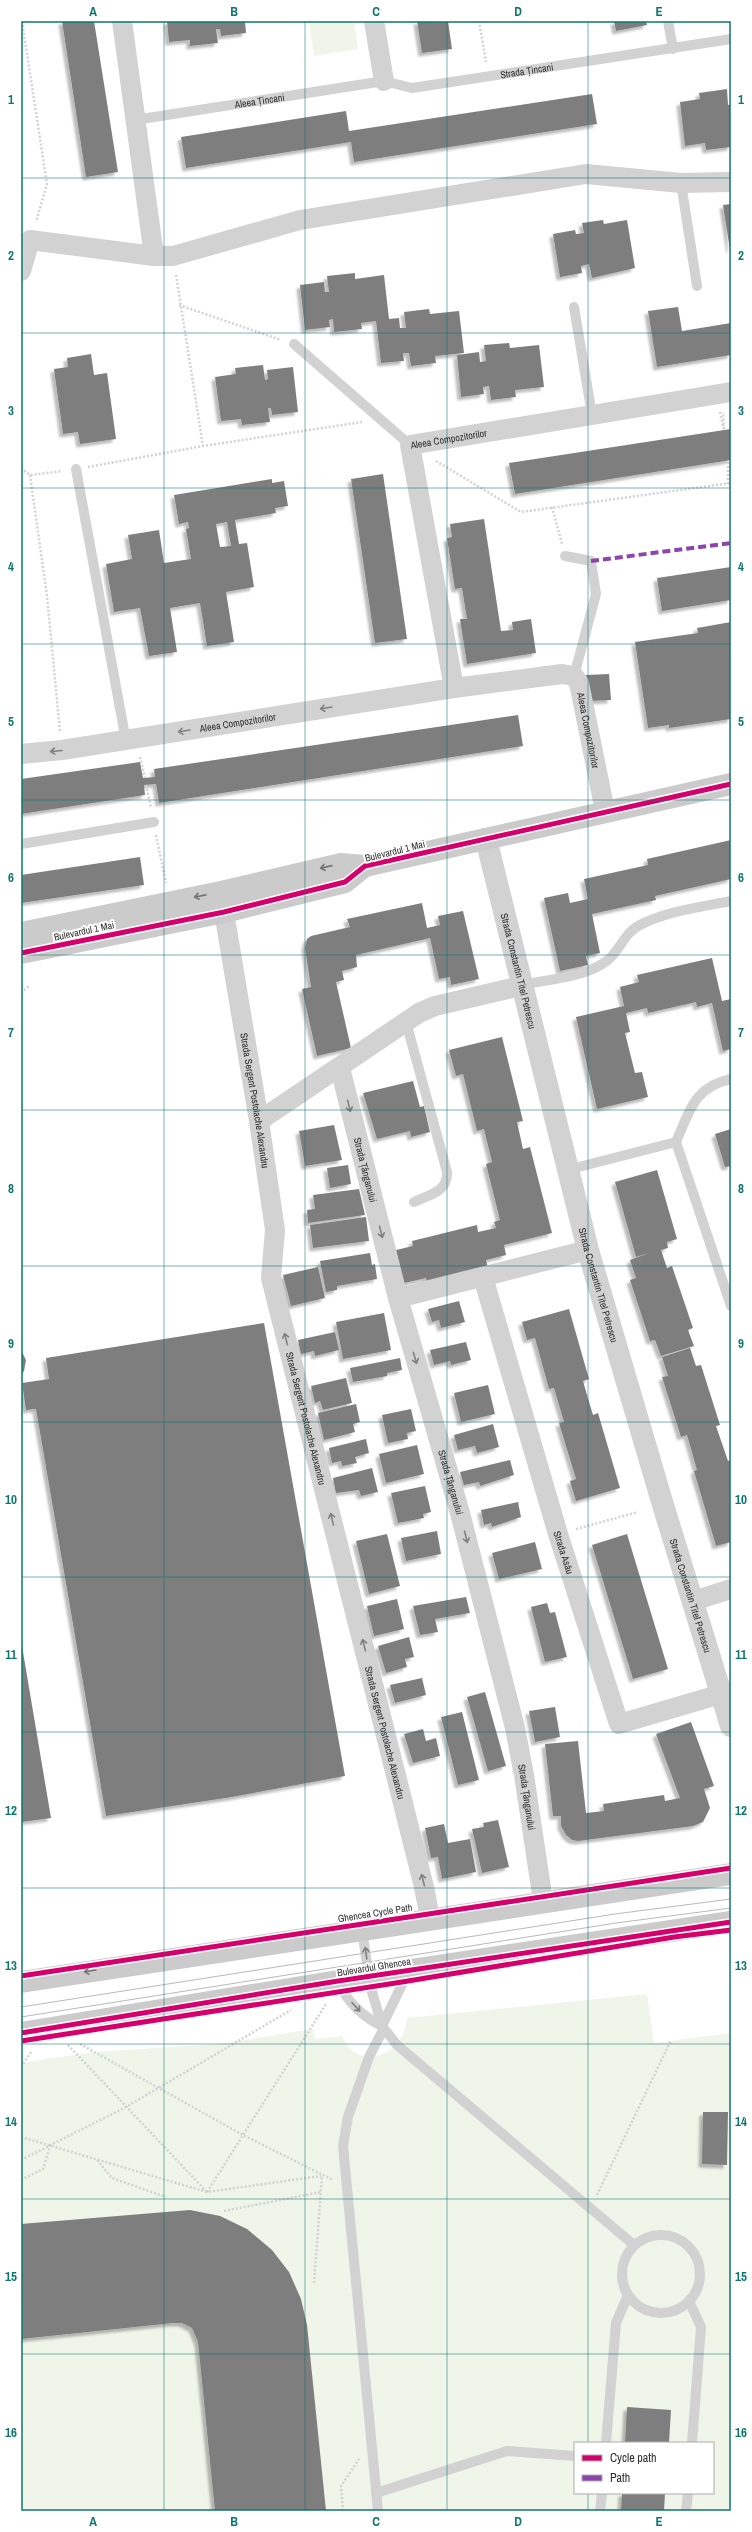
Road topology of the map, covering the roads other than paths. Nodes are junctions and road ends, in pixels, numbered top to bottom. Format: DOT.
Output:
graph roads {
  1 [pos="122,21"];
  2 [pos="374,21"];
  3 [pos="668,21"];
  4 [pos="731,40"];
  5 [pos="673,49"];
  6 [pos="384,81"];
  7 [pos="135,120"];
  8 [pos="731,182"];
  9 [pos="681,183"];
  10 [pos="26,240"];
  11 [pos="164,256"];
  12 [pos="21,271"];
  13 [pos="697,286"];
  14 [pos="574,307"];
  15 [pos="294,344"];
  16 [pos="731,392"];
  17 [pos="592,415"];
  18 [pos="410,445"];
  19 [pos="76,469"];
  20 [pos="565,556"];
  21 [pos="574,676"];
  22 [pos="454,688"];
  23 [pos="126,740"];
  24 [pos="21,754"];
  25 [pos="731,784"];
  26 [pos="605,811"];
  27 [pos="154,822"];
  28 [pos="486,839"];
  29 [pos="21,844"];
  30 [pos="365,866"];
  31 [pos="731,901"];
  32 [pos="224,912"];
  33 [pos="23,947"];
  34 [pos="521,986"];
  35 [pos="406,1022"];
  36 [pos="340,1068"];
  37 [pos="731,1079"];
  38 [pos="259,1121"];
  39 [pos="676,1142"];
  40 [pos="567,1170"];
  41 [pos="414,1202"];
  42 [pos="588,1250"];
  43 [pos="483,1277"];
  44 [pos="398,1298"];
  45 [pos="731,1306"];
  46 [pos="731,1589"];
  47 [pos="693,1601"];
  48 [pos="721,1694"];
  49 [pos="731,1726"];
  50 [pos="731,1874"];
  51 [pos="543,1901"];
  52 [pos="430,1918"];
  53 [pos="731,1922"];
  54 [pos="362,1929"];
  55 [pos="409,1971"];
  56 [pos="369,1976"];
  57 [pos="21,1982"];
  58 [pos="338,1988"];
  59 [pos="382,2028"];
  60 [pos="21,2033"];
  61 [pos="634,2245"];
  62 [pos="628,2295"];
  63 [pos="690,2301"];
  64 [pos="606,2442"];
  65 [pos="692,2442"];
  66 [pos="574,2456"];
  67 [pos="376,2493"];
  68 [pos="602,2494"];
  69 [pos="688,2494"];
  70 [pos="378,2511"];
  71 [pos="600,2511"];
  72 [pos="686,2511"];
  1 -- 7 [label="street"];
  2 -- 6 [label="street"];
  3 -- 5 [label="lane"];
  4 -- 5 [label="lane, Strada Țincani"];
  5 -- 6 [label="lane, Strada Țincani"];
  6 -- 7 [label="lane, Aleea Țincani"];
  7 -- 11 [label="street"];
  8 -- 9 [label="street"];
  9 -- 11 [label="street"];
  9 -- 13 [label="lane"];
  10 -- 11 [label="street"];
  10 -- 12 [label="street"];
  14 -- 17 [label="lane"];
  15 -- 18 [label="lane"];
  16 -- 17 [label="street, Aleea Compozitorilor"];
  17 -- 18 [label="street, Aleea Compozitorilor"];
  18 -- 22 [label="street, Aleea Compozitorilor"];
  19 -- 23 [label="lane"];
  20 -- 21 [label="lane"];
  21 -- 22 [label="street, Aleea Compozitorilor"];
  21 -- 26 [label="street, Aleea Compozitorilor"];
  22 -- 23 [label="street, Aleea Compozitorilor, one-way"];
  23 -- 24 [label="street, Aleea Compozitorilor, one-way"];
  25 -- 26 [label="main road, Bulevardul 1 Mai"];
  26 -- 28 [label="main road, Bulevardul 1 Mai"];
  27 -- 29 [label="lane"];
  28 -- 30 [label="main road, Bulevardul 1 Mai"];
  28 -- 34 [label="street, Strada Constantin Titel Petrescu"];
  30 -- 32 [label="main road, Bulevardul 1 Mai"];
  30 -- 33 [label="main road, Bulevardul 1 Mai, one-way"];
  31 -- 34 [label="lane"];
  32 -- 33 [label="main road, Bulevardul 1 Mai"];
  32 -- 38 [label="street, Strada Sergent Postolache Alexandru"];
  34 -- 35 [label="street"];
  34 -- 40 [label="street, Strada Constantin Titel Petrescu"];
  35 -- 36 [label="street"];
  35 -- 41 [label="lane"];
  36 -- 38 [label="street"];
  36 -- 44 [label="street, Strada Țânganului, one-way"];
  37 -- 39 [label="lane"];
  52 -- 38 [label="street, Strada Sergent Postolache Alexandru, one-way"];
  39 -- 40 [label="lane"];
  39 -- 45 [label="lane"];
  40 -- 42 [label="street, Strada Constantin Titel Petrescu"];
  42 -- 43 [label="street"];
  42 -- 47 [label="street, Strada Constantin Titel Petrescu"];
  43 -- 44 [label="street"];
  43 -- 48 [label="street, Strada Asău"];
  44 -- 51 [label="street, Strada Țânganului, one-way"];
  46 -- 47 [label="street"];
  47 -- 48 [label="street, Strada Constantin Titel Petrescu"];
  48 -- 49 [label="street, Strada Constantin Titel Petrescu"];
  50 -- 51 [label="main road"];
  51 -- 52 [label="main road"];
  52 -- 54 [label="main road"];
  53 -- 55 [label="main road, Bulevardul Ghencea"];
  56 -- 54 [label="lane, one-way"];
  54 -- 57 [label="main road, one-way"];
  55 -- 56 [label="main road, Bulevardul Ghencea"];
  55 -- 59 [label="lane"];
  56 -- 58 [label="main road, Bulevardul Ghencea"];
  56 -- 59 [label="lane"];
  58 -- 59 [label="lane, one-way"];
  58 -- 60 [label="main road, Bulevardul Ghencea"];
  59 -- 61 [label="lane"];
  59 -- 67 [label="lane"];
  61 -- 62 [label="lane"];
  61 -- 63 [label="lane"];
  62 -- 63 [label="lane"];
  62 -- 64 [label="lane"];
  63 -- 65 [label="lane"];
  66 -- 67 [label="lane"];
  67 -- 70 [label="lane"];
  68 -- 71 [label="lane"];
  69 -- 72 [label="lane"];
}
